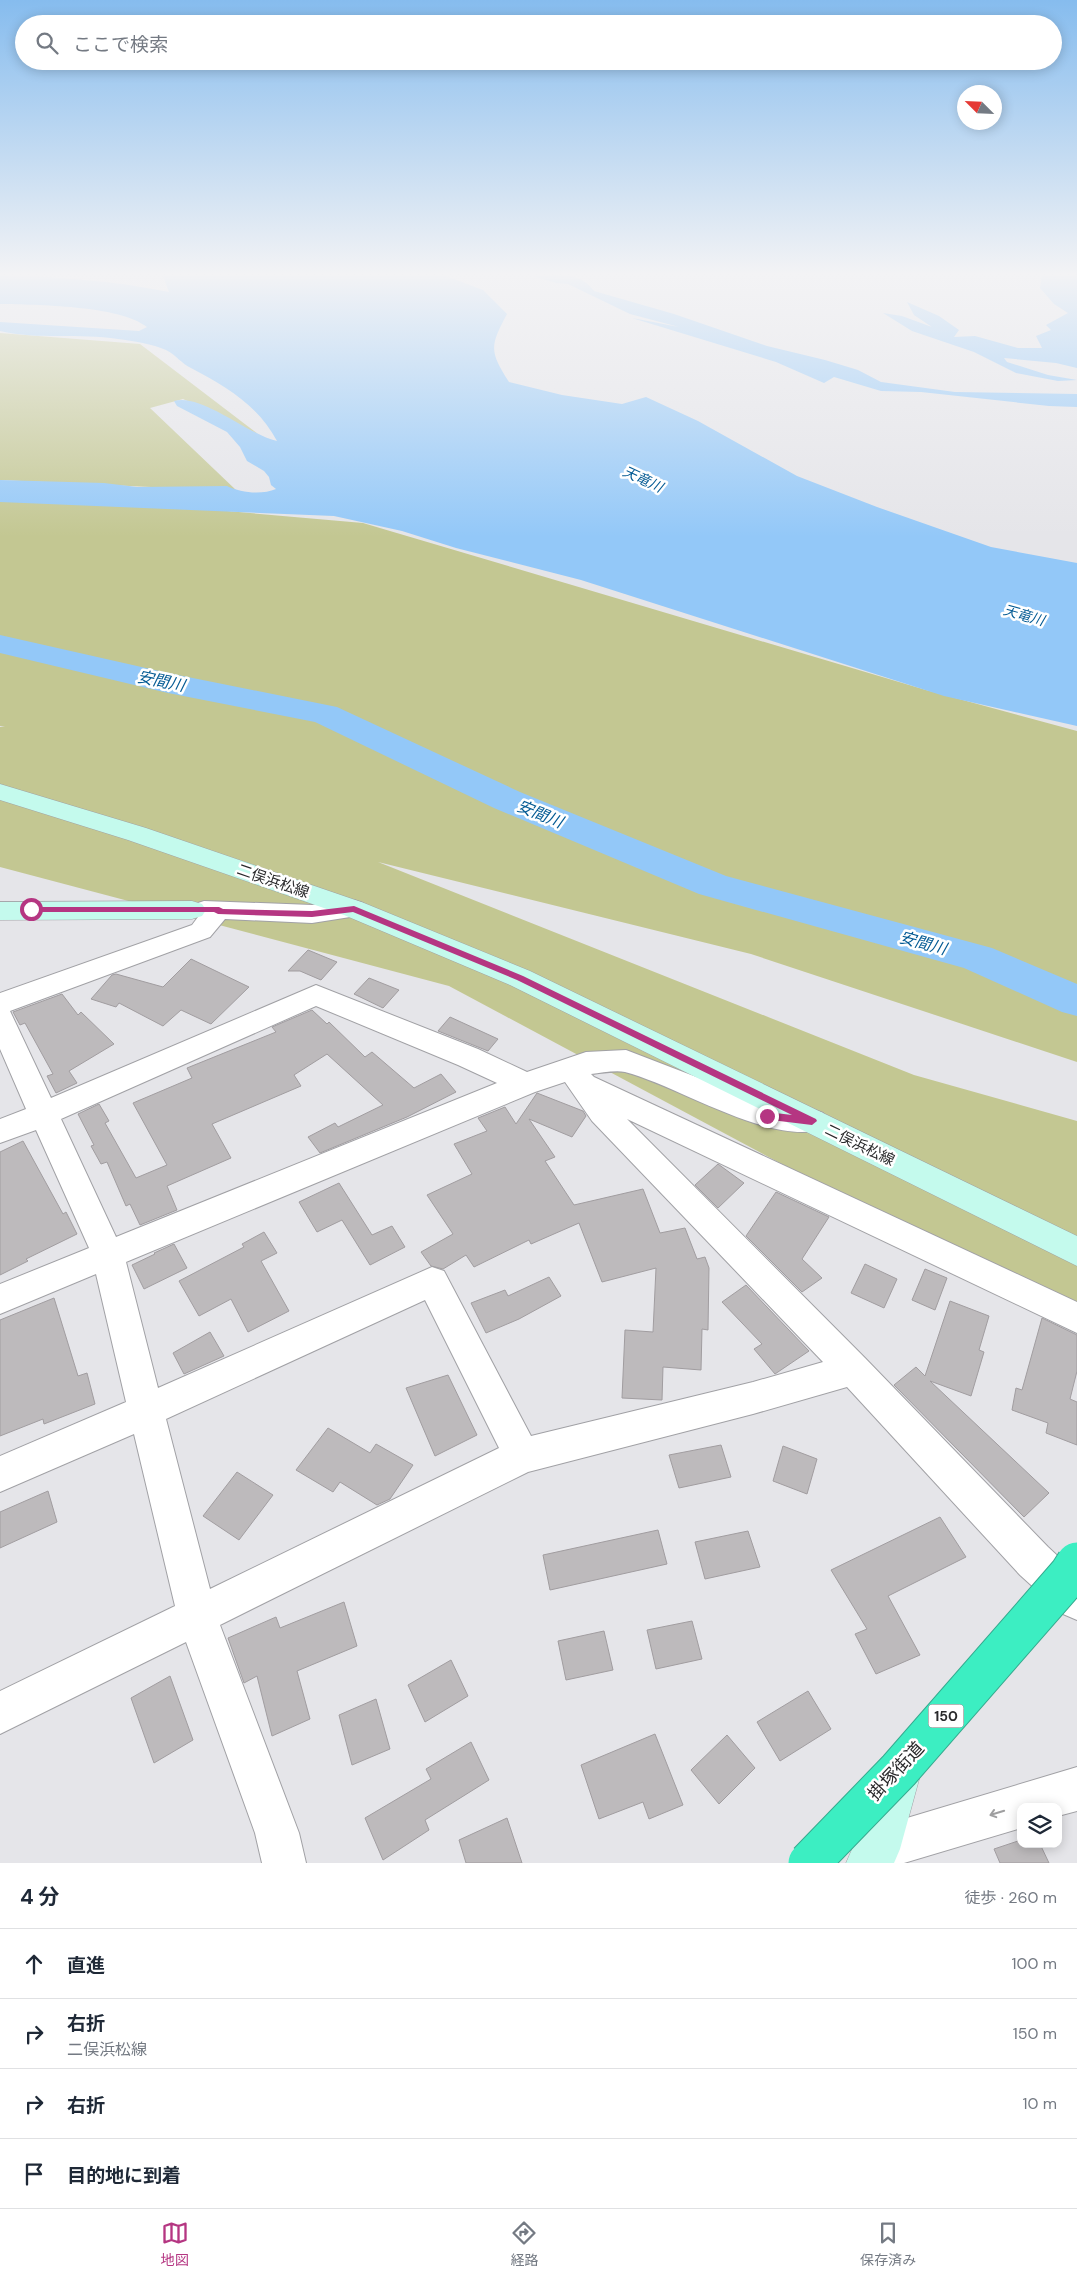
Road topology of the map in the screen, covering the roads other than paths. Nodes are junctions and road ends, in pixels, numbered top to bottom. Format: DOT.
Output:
graph roads {
  1 [pos="0,792"];
  2 [pos="354,909"];
  3 [pos="205,910"];
  4 [pos="0,911"];
  5 [pos="0,1004"];
  6 [pos="0,1018"];
  7 [pos="577,1076"];
  8 [pos="525,1084"];
  9 [pos="44,1114"];
  10 [pos="812,1121"];
  11 [pos="0,1131"];
  12 [pos="1077,1252"];
  13 [pos="108,1255"];
  14 [pos="0,1299"];
  15 [pos="1077,1318"];
  16 [pos="853,1369"];
  17 [pos="146,1411"];
  18 [pos="522,1456"];
  19 [pos="0,1474"];
  20 [pos="1077,1563"];
  21 [pos="1077,1600"];
  22 [pos="197,1616"];
  23 [pos="0,1713"];
  24 [pos="899,1770"];
  25 [pos="1077,1789"];
  26 [pos="873,1856"];
  27 [pos="284,1863"];
  28 [pos="809,1863"];
  1 -- 2 [label="main road, 二俣浜松線"];
  2 -- 3 [label="street"];
  2 -- 10 [label="main road, 二俣浜松線"];
  3 -- 4 [label="main road"];
  3 -- 5 [label="street"];
  6 -- 9 [label="street"];
  7 -- 8 [label="street"];
  7 -- 10 [label="street"];
  7 -- 15 [label="street"];
  7 -- 16 [label="street"];
  8 -- 9 [label="street"];
  8 -- 13 [label="street"];
  9 -- 11 [label="street"];
  9 -- 13 [label="street"];
  10 -- 12 [label="main road, 二俣浜松線"];
  13 -- 14 [label="street"];
  13 -- 17 [label="street"];
  16 -- 18 [label="street"];
  16 -- 21 [label="street"];
  17 -- 18 [label="street"];
  17 -- 19 [label="street"];
  17 -- 22 [label="street"];
  18 -- 22 [label="street"];
  20 -- 24 [label="highway, 掛塚街道 / 150, bridge"];
  22 -- 23 [label="street"];
  22 -- 27 [label="street"];
  24 -- 26 [label="main road"];
  24 -- 28 [label="highway, 掛塚街道 / 150, bridge"];
  25 -- 26 [label="street, one-way"];
}
